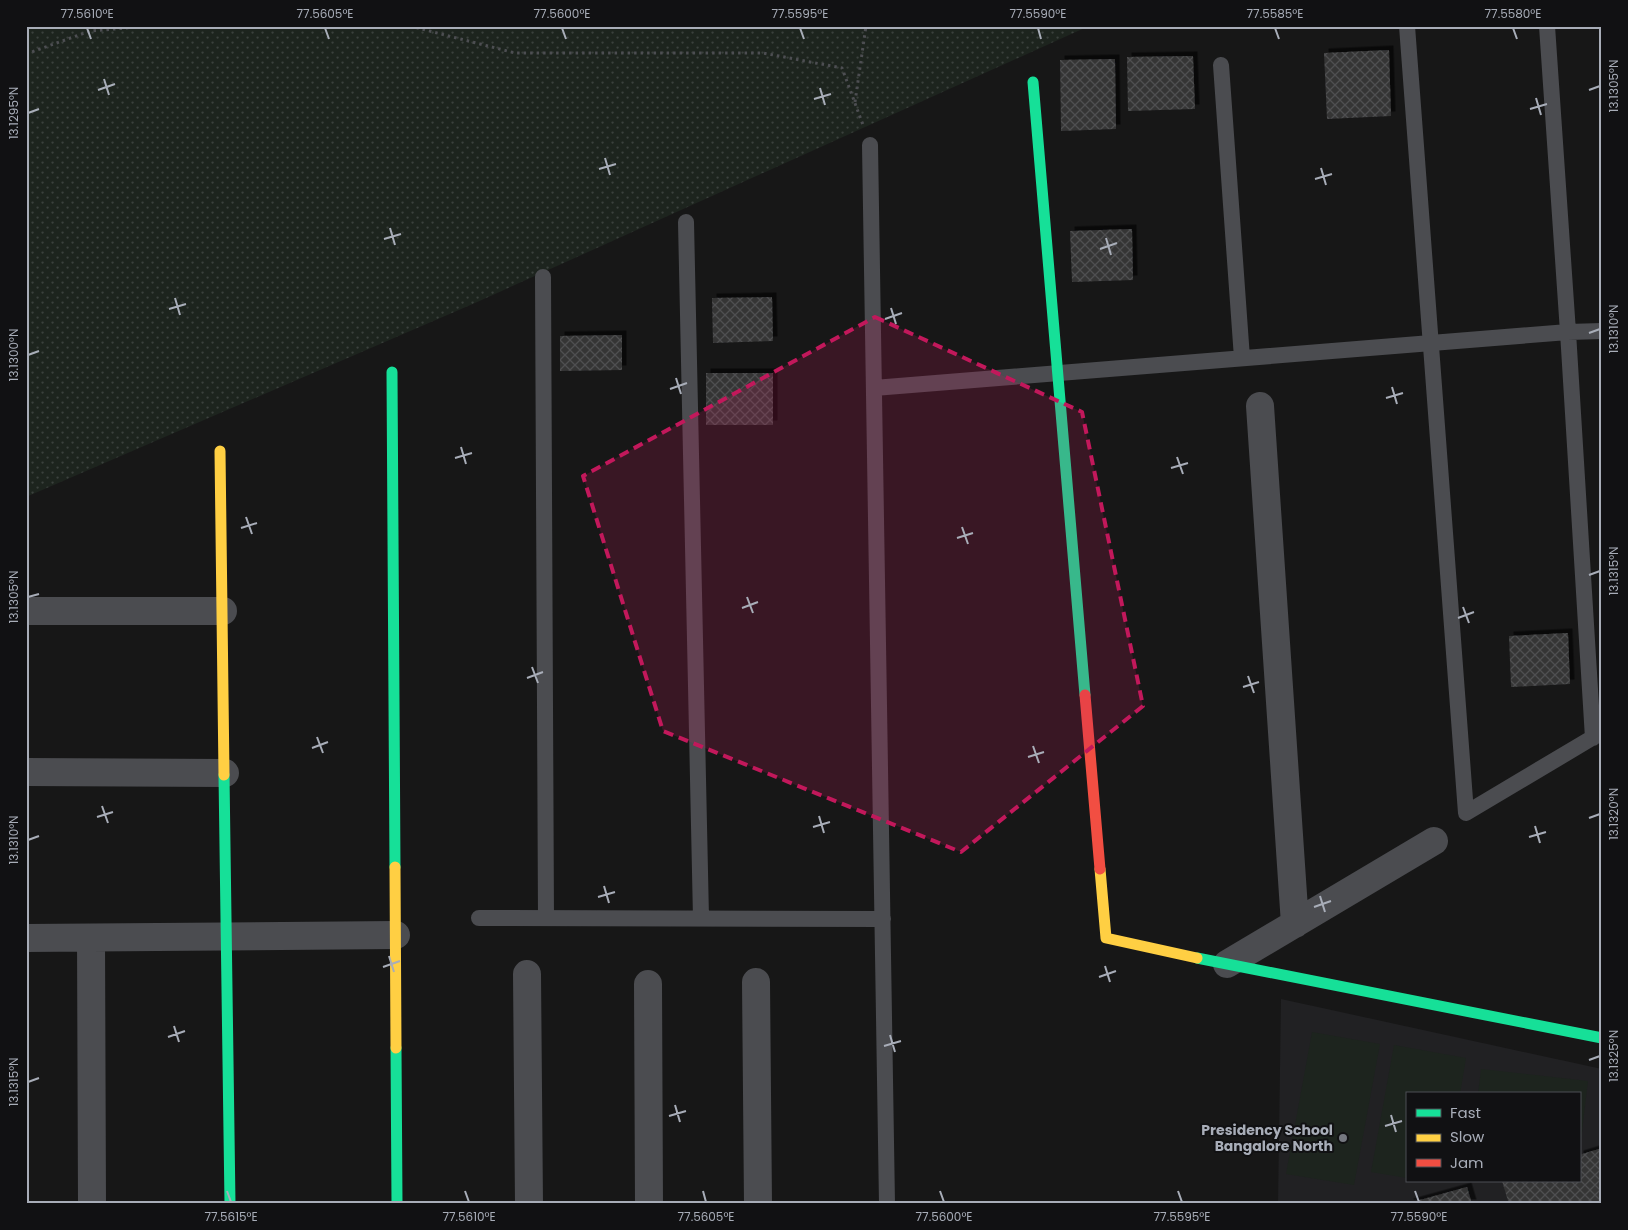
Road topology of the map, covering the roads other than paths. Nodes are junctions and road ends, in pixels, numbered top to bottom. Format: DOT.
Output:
graph roads {
  1 [pos="1406,26"];
  2 [pos="1547,26"];
  3 [pos="1221,65"];
  4 [pos="1034,82"];
  5 [pos="870,145"];
  6 [pos="686,222"];
  7 [pos="543,277"];
  8 [pos="1602,331"];
  9 [pos="1568,332"];
  10 [pos="1430,343"];
  11 [pos="1242,358"];
  12 [pos="392,372"];
  13 [pos="1058,373"];
  14 [pos="874,388"];
  15 [pos="1260,406"];
  16 [pos="220,451"];
  17 [pos="26,611"];
  18 [pos="222,611"];
  19 [pos="1597,735"];
  20 [pos="26,772"];
  21 [pos="225,773"];
  22 [pos="1434,841"];
  23 [pos="479,918"];
  24 [pos="546,918"];
  25 [pos="701,918"];
  26 [pos="883,919"];
  27 [pos="1295,924"];
  28 [pos="396,935"];
  29 [pos="226,936"];
  30 [pos="26,938"];
  31 [pos="91,938"];
  32 [pos="1227,964"];
  33 [pos="527,974"];
  34 [pos="756,982"];
  35 [pos="648,984"];
  36 [pos="1602,1038"];
  37 [pos="92,1204"];
  38 [pos="230,1204"];
  39 [pos="397,1204"];
  40 [pos="529,1204"];
  41 [pos="649,1204"];
  42 [pos="758,1204"];
  43 [pos="887,1204"];
  1 -- 10 [label="lane"];
  2 -- 9 [label="lane"];
  3 -- 11 [label="lane"];
  4 -- 13 [label="street"];
  5 -- 14 [label="lane"];
  6 -- 25 [label="lane"];
  7 -- 24 [label="lane"];
  8 -- 9 [label="lane"];
  9 -- 10 [label="lane"];
  9 -- 19 [label="lane"];
  10 -- 11 [label="lane"];
  10 -- 19 [label="lane"];
  11 -- 13 [label="lane"];
  12 -- 28 [label="street"];
  13 -- 14 [label="lane"];
  13 -- 32 [label="street"];
  14 -- 26 [label="lane"];
  15 -- 27 [label="street"];
  16 -- 18 [label="street"];
  17 -- 18 [label="street"];
  18 -- 21 [label="street"];
  20 -- 21 [label="street"];
  21 -- 29 [label="street"];
  22 -- 27 [label="street"];
  23 -- 24 [label="lane"];
  24 -- 25 [label="lane"];
  25 -- 26 [label="lane"];
  26 -- 43 [label="lane"];
  27 -- 32 [label="street"];
  28 -- 29 [label="street"];
  28 -- 39 [label="street"];
  29 -- 31 [label="street"];
  29 -- 38 [label="street"];
  30 -- 31 [label="street"];
  31 -- 37 [label="street"];
  32 -- 36 [label="street"];
  33 -- 40 [label="street"];
  34 -- 42 [label="street"];
  35 -- 41 [label="street"];
}
